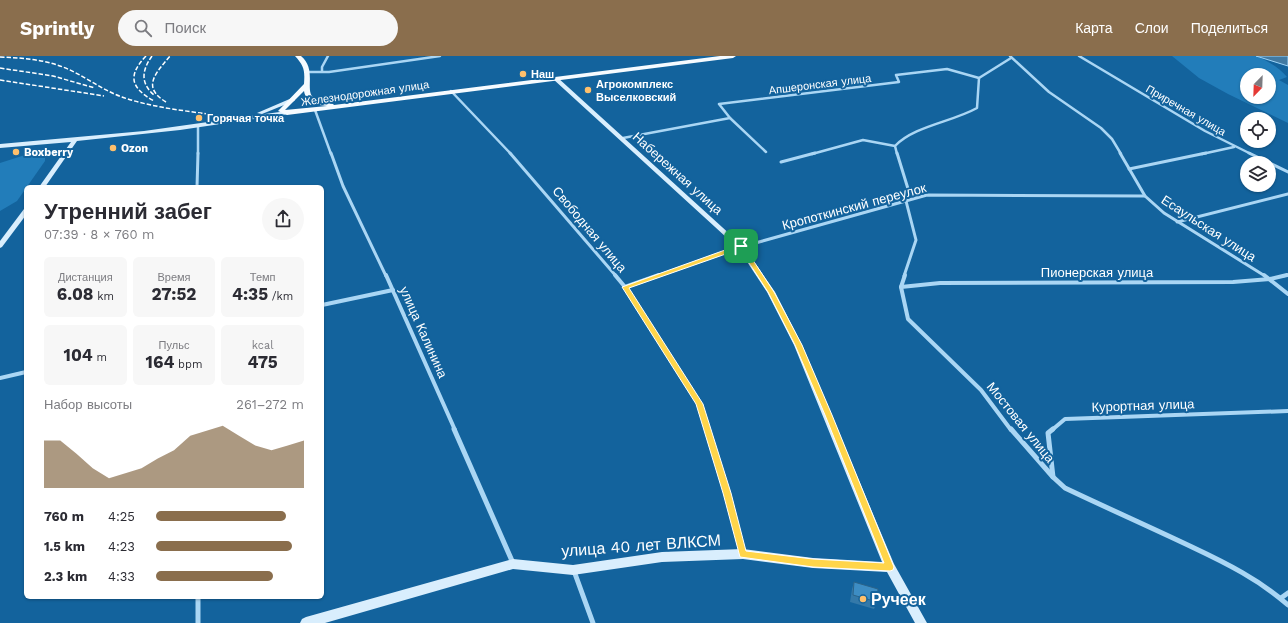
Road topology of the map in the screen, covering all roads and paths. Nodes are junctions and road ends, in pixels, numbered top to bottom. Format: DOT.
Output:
graph roads {
  1 [pos="298,56"];
  2 [pos="328,56"];
  3 [pos="440,56"];
  4 [pos="733,56"];
  5 [pos="1079,56"];
  6 [pos="1010,57"];
  7 [pos="307,72"];
  8 [pos="322,72"];
  9 [pos="556,78"];
  10 [pos="980,78"];
  11 [pos="306,85"];
  12 [pos="451,91"];
  13 [pos="306,93"];
  14 [pos="292,100"];
  15 [pos="353,104"];
  16 [pos="315,110"];
  17 [pos="295,112"];
  18 [pos="287,113"];
  19 [pos="730,118"];
  20 [pos="198,126"];
  21 [pos="623,138"];
  22 [pos="75,140"];
  23 [pos="0,146"];
  24 [pos="894,146"];
  25 [pos="1234,146"];
  26 [pos="766,152"];
  27 [pos="781,162"];
  28 [pos="1129,169"];
  29 [pos="1288,172"];
  30 [pos="43,185"];
  31 [pos="197,185"];
  32 [pos="1288,194"];
  33 [pos="1145,196"];
  34 [pos="906,201"];
  35 [pos="24,213"];
  36 [pos="1177,222"];
  37 [pos="0,246"];
  38 [pos="741,246"];
  39 [pos="1288,275"];
  40 [pos="1270,279"];
  41 [pos="625,287"];
  42 [pos="901,287"];
  43 [pos="393,290"];
  44 [pos="1288,294"];
  45 [pos="324,305"];
  46 [pos="24,372"];
  47 [pos="0,378"];
  48 [pos="1288,411"];
  49 [pos="1053,477"];
  50 [pos="743,554"];
  51 [pos="513,564"];
  52 [pos="890,567"];
  53 [pos="573,570"];
  54 [pos="1288,593"];
  55 [pos="1281,598"];
  56 [pos="198,599"];
  57 [pos="1288,605"];
  58 [pos="198,623"];
  59 [pos="306,623"];
  60 [pos="593,623"];
  61 [pos="921,623"];
  1 -- 7 [label="main road"];
  2 -- 8 [label="street"];
  3 -- 8 [label="street"];
  4 -- 9 [label="main road, Железнодорожная улица"];
  5 -- 25 [label="street, Приречная улица"];
  6 -- 10 [label="street"];
  6 -- 28 [label="street, Есаульская улица"];
  7 -- 8 [label="street"];
  7 -- 11 [label="main road"];
  9 -- 12 [label="main road, Железнодорожная улица"];
  9 -- 21 [label="street, Набережная улица"];
  10 -- 19 [label="street, Апшеронская улица"];
  10 -- 24 [label="street"];
  11 -- 13 [label="main road"];
  11 -- 14 [label="main road"];
  12 -- 15 [label="main road, Железнодорожная улица"];
  12 -- 41 [label="street, Свободная улица"];
  13 -- 15 [label="main road"];
  13 -- 17 [label="main road"];
  14 -- 18 [label="main road"];
  14 -- 20 [label="street"];
  15 -- 16 [label="main road, Железнодорожная улица"];
  16 -- 17 [label="main road, Железнодорожная улица"];
  16 -- 43 [label="street, улица Калинина"];
  17 -- 18 [label="main road, Железнодорожная улица"];
  18 -- 20 [label="street, Железнодорожная улица"];
  19 -- 21 [label="street"];
  19 -- 26 [label="street, Апшеронская улица"];
  20 -- 22 [label="street, Железнодорожная улица"];
  20 -- 31 [label="street"];
  21 -- 38 [label="street, Набережная улица"];
  22 -- 23 [label="street, Железнодорожная улица"];
  22 -- 30 [label="street"];
  24 -- 27 [label="street"];
  24 -- 34 [label="street"];
  25 -- 28 [label="street"];
  25 -- 29 [label="street, Приречная улица"];
  28 -- 33 [label="street, Есаульская улица"];
  32 -- 36 [label="street"];
  33 -- 34 [label="street, Кропоткинский переулок"];
  33 -- 36 [label="street, Есаульская улица"];
  34 -- 38 [label="street, Кропоткинский переулок"];
  34 -- 42 [label="street"];
  35 -- 37 [label="street"];
  36 -- 40 [label="street, Есаульская улица"];
  38 -- 41 [label="street, Кропоткинский переулок"];
  38 -- 52 [label="street, Набережная улица"];
  39 -- 40 [label="street, Пионерская улица"];
  40 -- 42 [label="street, Пионерская улица"];
  40 -- 44 [label="street"];
  41 -- 50 [label="street, Свободная улица"];
  42 -- 49 [label="street, Мостовая улица"];
  43 -- 45 [label="street"];
  43 -- 51 [label="street, улица Калинина"];
  46 -- 47 [label="street"];
  48 -- 49 [label="street, Курортная улица"];
  49 -- 55 [label="street, Мостовая улица"];
  50 -- 52 [label="street, улица 40 лет ВЛКСМ"];
  50 -- 53 [label="street, улица 40 лет ВЛКСМ"];
  51 -- 53 [label="street, улица 40 лет ВЛКСМ"];
  51 -- 59 [label="street, улица 40 лет ВЛКСМ"];
  52 -- 61 [label="street, Набережная улица"];
  53 -- 60 [label="street"];
  54 -- 55 [label="street"];
  55 -- 57 [label="street, Мостовая улица"];
  56 -- 58 [label="street"];
}
